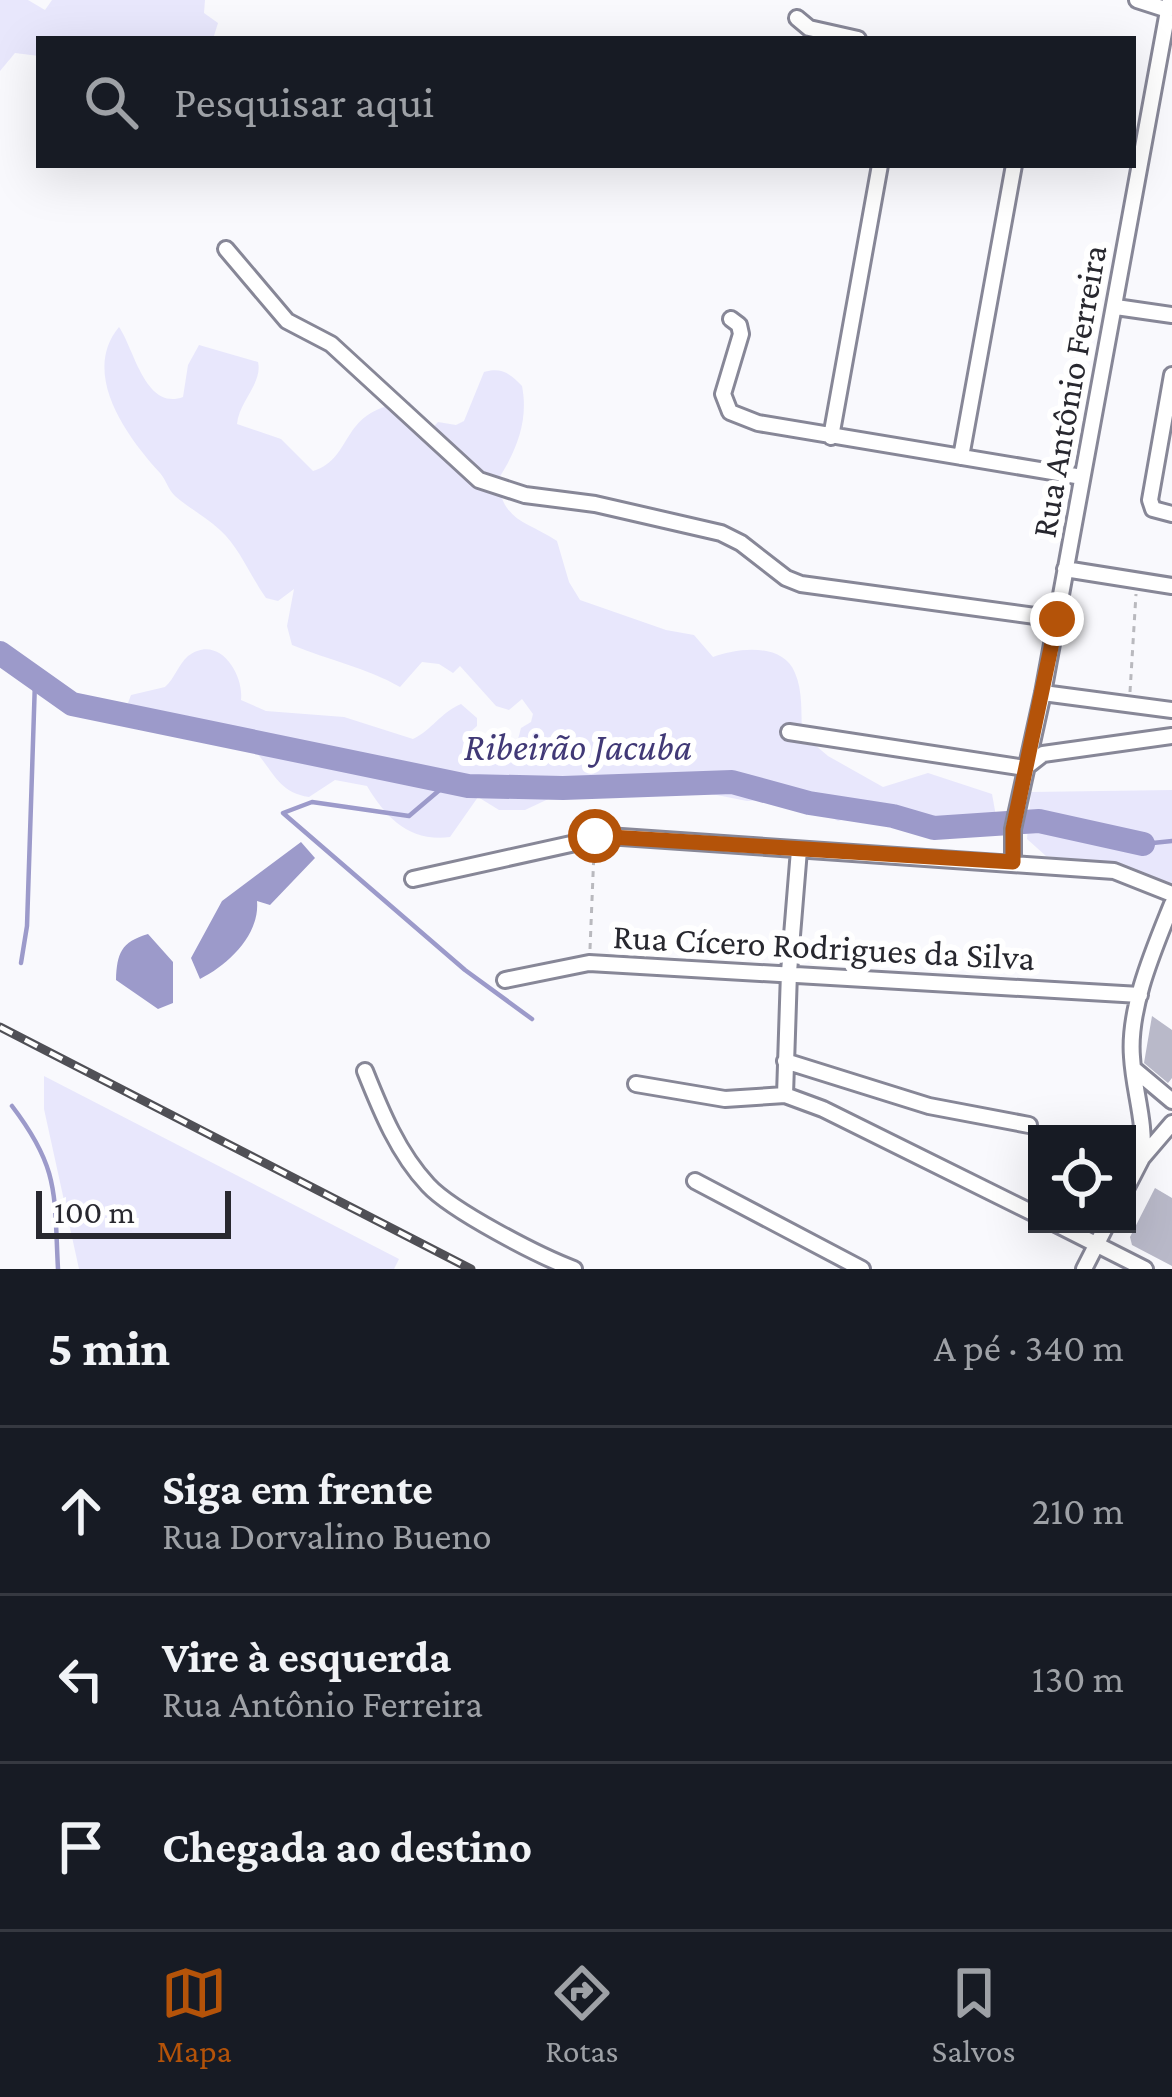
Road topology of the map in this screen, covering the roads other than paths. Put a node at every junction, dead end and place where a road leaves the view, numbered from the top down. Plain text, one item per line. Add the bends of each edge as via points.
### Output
1 (1137, 0) edge
2 (1169, 5) edge
3 (797, 18) dead end
4 (1168, 33) edge
5 (845, 36) edge
6 (1138, 135) edge
7 (879, 168) edge
8 (1013, 168) edge
9 (1134, 168) edge
10 (226, 249) dead end
11 (1116, 307) junction
12 (1172, 315) edge
13 (731, 319) dead end
14 (1171, 383) edge
15 (831, 436) junction
16 (1166, 445) edge
17 (961, 457) junction
18 (1082, 477) junction
19 (1172, 514) edge
20 (1065, 569) junction
21 (1172, 586) edge
22 (1057, 619) junction
23 (1043, 693) junction
24 (1172, 710) edge
25 (789, 732) dead end
26 (1172, 736) edge
27 (1025, 768) junction
28 (799, 850) junction
29 (1013, 862) junction
30 (413, 879) dead end
31 (1172, 894) edge
32 (1172, 904) edge
33 (1169, 962) dead end
34 (1152, 965) junction
35 (789, 972) junction
36 (505, 980) dead end
37 (1140, 995) junction
38 (785, 1061) junction
39 (1134, 1069) junction
40 (365, 1071) dead end
41 (635, 1084) dead end
42 (785, 1095) junction
43 (1172, 1101) edge
44 (1172, 1124) edge
45 (1029, 1125) dead end
46 (1142, 1158) junction
47 (1136, 1169) edge
48 (695, 1181) dead end
49 (1028, 1211) edge
50 (1074, 1233) edge
51 (1102, 1233) edge
52 (1096, 1244) junction
53 (574, 1269) edge
54 (862, 1269) edge
55 (1084, 1269) edge
56 (1145, 1269) edge

1 - 2 street
2 - 4 street, Rua Antônio Ferreira
3 - 5 street
4 - 6 street, Rua Antônio Ferreira
7 - 15 street
8 - 17 street
9 - 11 street, Rua Antônio Ferreira
10 - 22 street via 286,321 331,344 479,480 721,533 801,584
11 - 12 street
11 - 18 street, Rua Antônio Ferreira
13 - 15 street via 741,334 723,385 736,417
14 - 16 street
15 - 17 street
16 - 19 street via 1150,500
17 - 18 street
18 - 20 street, Rua Antônio Ferreira
20 - 21 street
20 - 22 street, Rua Antônio Ferreira
22 - 23 street, Rua Antônio Ferreira
23 - 24 street
23 - 27 street, Rua Antônio Ferreira
25 - 27 street
26 - 27 street via 1060,750
27 - 29 street, Rua Antônio Ferreira
28 - 29 street
28 - 30 street via 595,836
28 - 35 street
29 - 31 street via 1114,872
32 - 34 street
33 - 34 street
34 - 37 street
35 - 36 street, Rua Cícero Rodrigues da Silva via 589,963
35 - 37 street, Rua Cícero Rodrigues da Silva
35 - 38 street
37 - 39 street
38 - 42 street
38 - 45 street via 928,1106
39 - 43 street
39 - 46 street
40 - 53 street via 405,1155 431,1189
41 - 42 street via 724,1099
42 - 49 street
44 - 46 street
46 - 47 street
48 - 54 street
50 - 52 street
51 - 52 street
52 - 55 street
52 - 56 street

